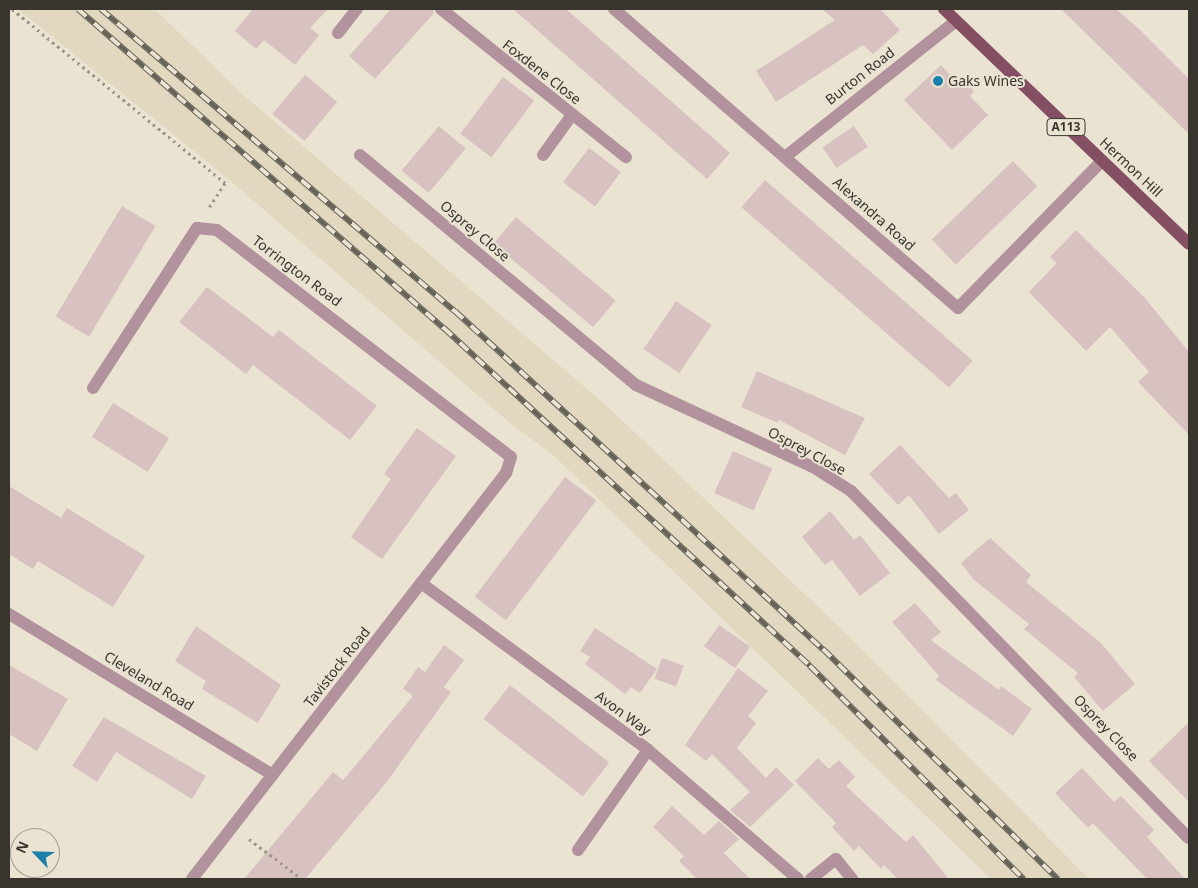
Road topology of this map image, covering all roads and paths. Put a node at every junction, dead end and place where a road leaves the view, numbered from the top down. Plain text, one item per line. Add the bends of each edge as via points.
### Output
1 (12, 9) edge
2 (357, 9) edge
3 (441, 9) edge
4 (614, 9) edge
5 (944, 9) edge
6 (956, 21) junction
7 (338, 33) dead end
8 (572, 115) junction
9 (360, 154) dead end
10 (543, 155) dead end
11 (626, 156) dead end
12 (785, 157) junction
13 (1102, 161) junction
14 (197, 228) junction
15 (1189, 244) edge
16 (93, 388) dead end
17 (506, 473) joint
18 (421, 583) junction
19 (9, 614) edge
20 (648, 750) junction
21 (273, 775) junction
22 (233, 827) junction
23 (1189, 838) edge
24 (578, 850) dead end
25 (192, 879) edge
26 (302, 879) edge
27 (798, 879) edge
28 (811, 879) edge
29 (852, 879) edge

1 - 14 path via 225,183
2 - 7 street
3 - 8 street, Foxdene Close
4 - 12 street, Alexandra Road
5 - 6 main road, Hermon Hill / A113
6 - 12 street, Burton Road
6 - 13 main road, Hermon Hill / A113
8 - 10 street
8 - 11 street, Foxdene Close
9 - 23 street, Osprey Close via 636,385 813,467 850,491
12 - 13 street, Alexandra Road via 958,308
13 - 15 main road, Hermon Hill / A113
14 - 16 street
14 - 17 street, Torrington Road via 217,230 282,276 511,457
17 - 18 street, Tavistock Road
18 - 20 street, Avon Way
18 - 21 street, Tavistock Road
19 - 21 street, Cleveland Road
20 - 24 street
20 - 27 street, Avon Way
21 - 22 street, Tavistock Road
22 - 25 street, Tavistock Road
22 - 26 path
28 - 29 street via 836,859

